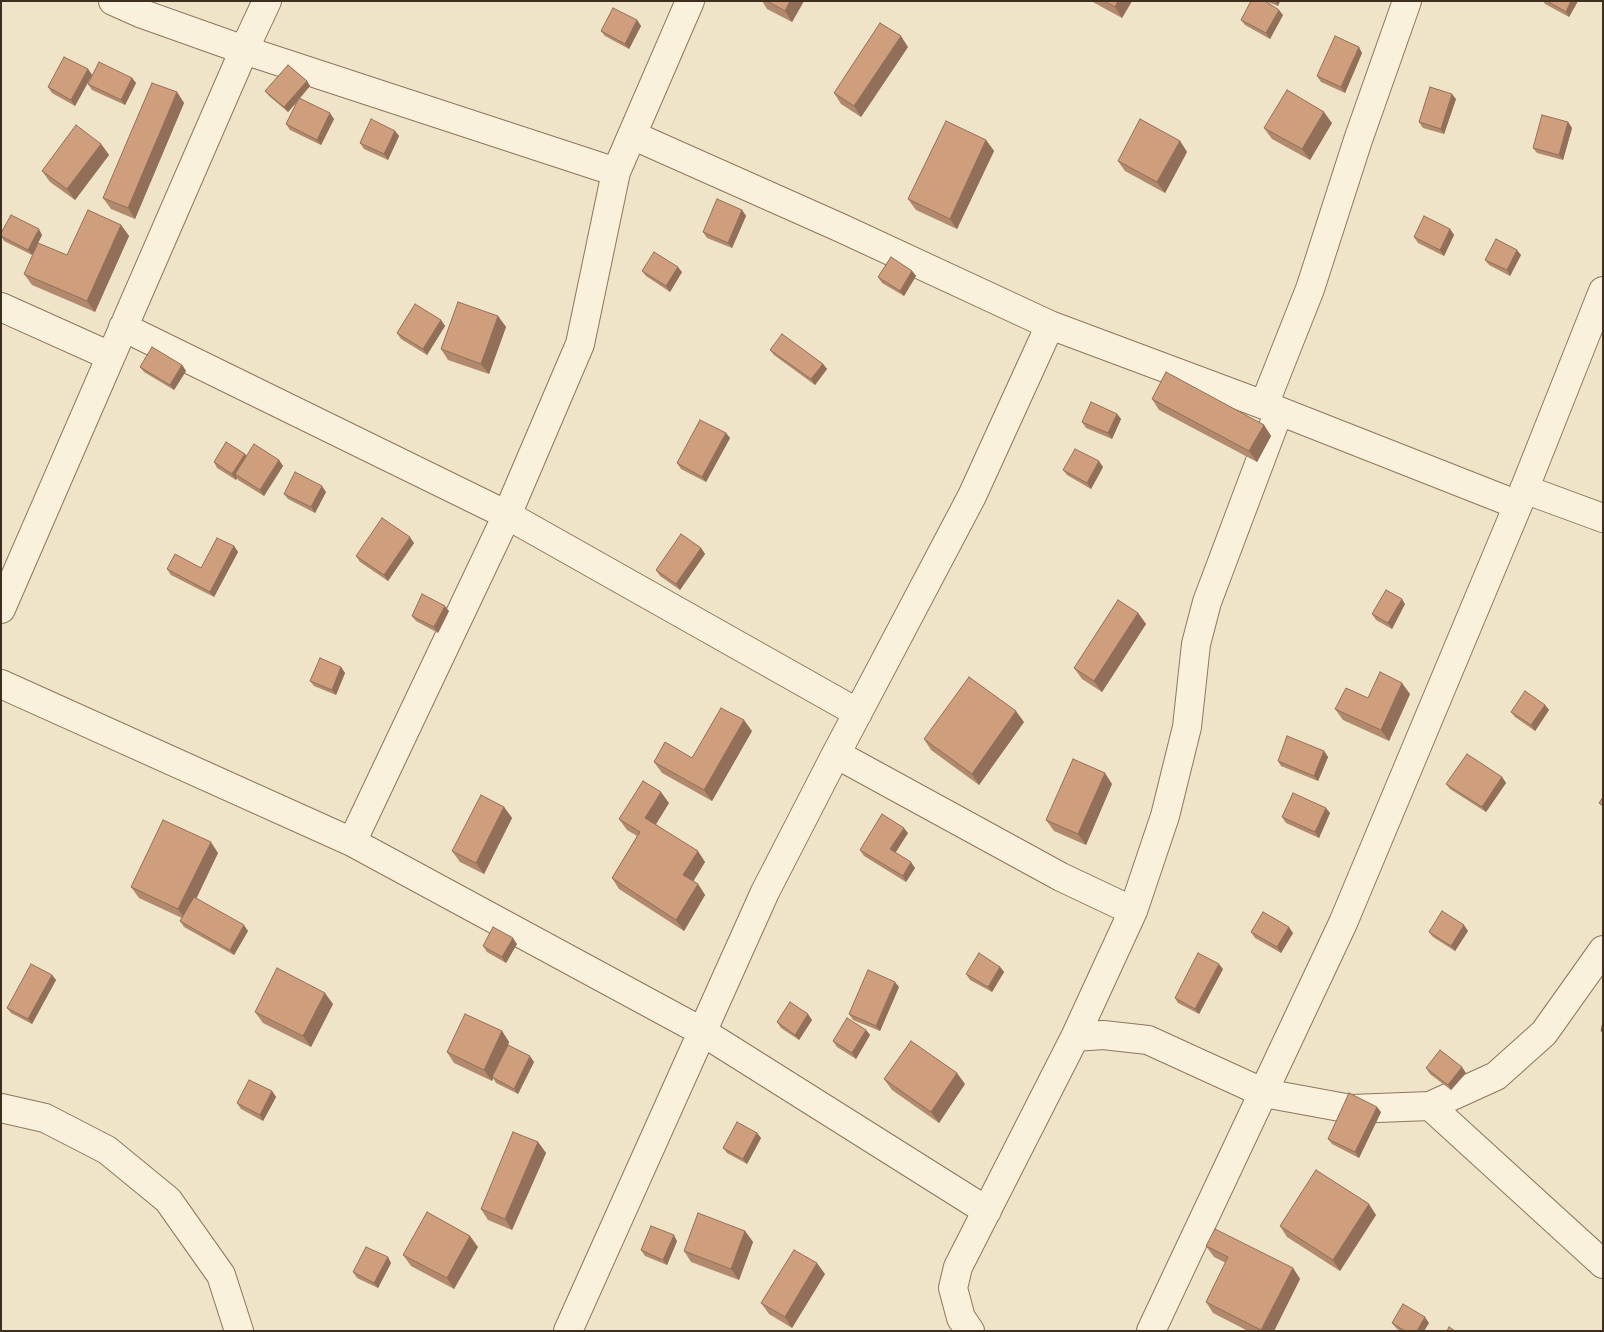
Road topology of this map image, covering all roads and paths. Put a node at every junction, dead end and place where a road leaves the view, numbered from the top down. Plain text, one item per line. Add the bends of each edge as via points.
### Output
1 (113, 1) edge
2 (267, 1) edge
3 (690, 1) edge
4 (1407, 1) edge
5 (244, 50) junction
6 (632, 135) junction
7 (616, 172) junction
8 (1603, 291) edge
9 (1, 307) edge
10 (1050, 325) junction
11 (123, 327) junction
12 (110, 356) junction
13 (1272, 408) junction
14 (1521, 497) junction
15 (507, 515) junction
16 (1603, 518) edge
17 (1, 609) edge
18 (1, 684) edge
19 (858, 712) junction
20 (836, 754) junction
21 (352, 842) junction
22 (1133, 911) junction
23 (1603, 950) edge
24 (701, 1031) junction
25 (1075, 1037) junction
26 (1264, 1093) junction
27 (1430, 1106) junction
28 (1, 1108) edge
29 (987, 1211) junction
30 (1603, 1264) edge
31 (239, 1331) edge
32 (568, 1331) edge
33 (970, 1331) edge
34 (1151, 1331) edge

1 - 5 street
2 - 5 street
3 - 6 street
4 - 13 street via 1358,140
5 - 7 street
5 - 11 street
6 - 7 street
6 - 10 street
7 - 15 street via 580,344
8 - 14 street
9 - 12 street
10 - 13 street
10 - 19 street via 972,496
11 - 12 street
11 - 15 street
12 - 17 street
13 - 14 street
13 - 22 street via 1207,602 1196,644 1186,727 1165,816
14 - 16 street
14 - 26 street via 1342,923
15 - 19 street
15 - 21 street
18 - 21 street
19 - 20 street
20 - 22 street via 1062,878
20 - 24 street via 764,892
21 - 24 street
22 - 25 street
23 - 27 street via 1544,1033 1496,1076
24 - 29 street
24 - 32 street
25 - 26 street via 1103,1035 1148,1040
25 - 29 street
26 - 27 street via 1352,1109
26 - 34 street
27 - 30 street
28 - 31 street via 45,1118 107,1150 168,1200 221,1275
29 - 33 street via 958,1266 953,1288 961,1318

